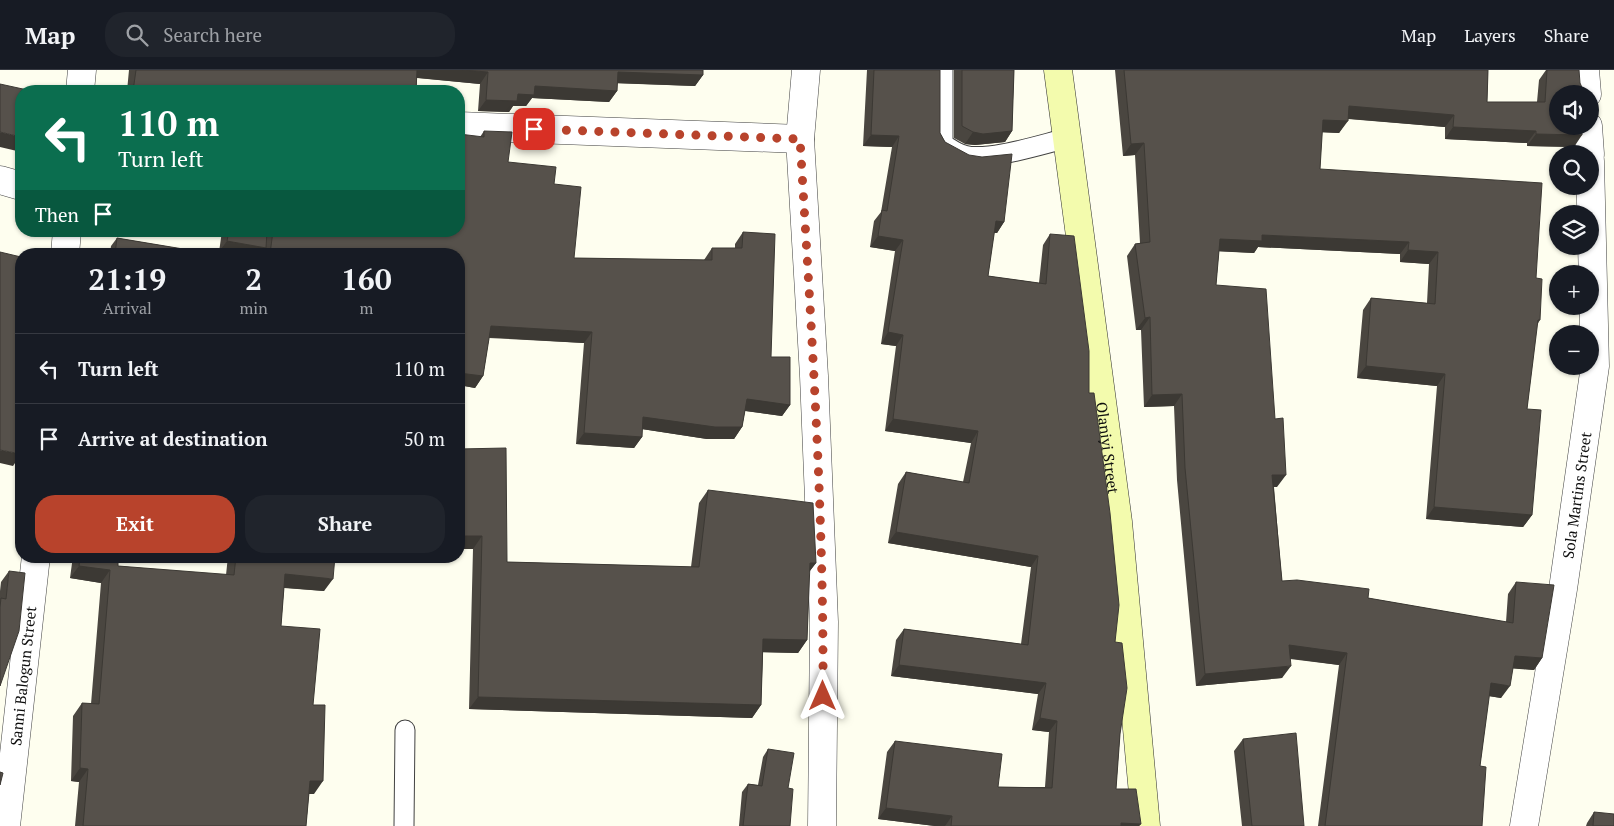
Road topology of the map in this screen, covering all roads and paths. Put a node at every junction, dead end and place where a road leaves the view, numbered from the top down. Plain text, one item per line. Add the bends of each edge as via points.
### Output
1 (82, 70) edge
2 (806, 70) edge
3 (943, 70) edge
4 (1058, 70) edge
5 (81, 85) edge
6 (465, 126) edge
7 (1068, 138) junction
8 (800, 139) junction
9 (0, 180) edge
10 (15, 184) edge
11 (1591, 195) edge
12 (35, 563) edge
13 (406, 730) dead end
14 (6, 826) edge
15 (404, 826) edge
16 (822, 826) edge
17 (1146, 826) edge
18 (1524, 826) edge

1 - 5 street
2 - 8 street
3 - 7 lane via 943,144 955,151 965,156 980,156
4 - 7 street, Olaniyi Street
6 - 8 street
7 - 17 street, Olaniyi Street via 1118,522
8 - 16 street via 824,622
9 - 10 street
11 - 18 street, Sola Martins Street via 1595,366
12 - 14 street, Sanni Balogun Street
13 - 15 lane

